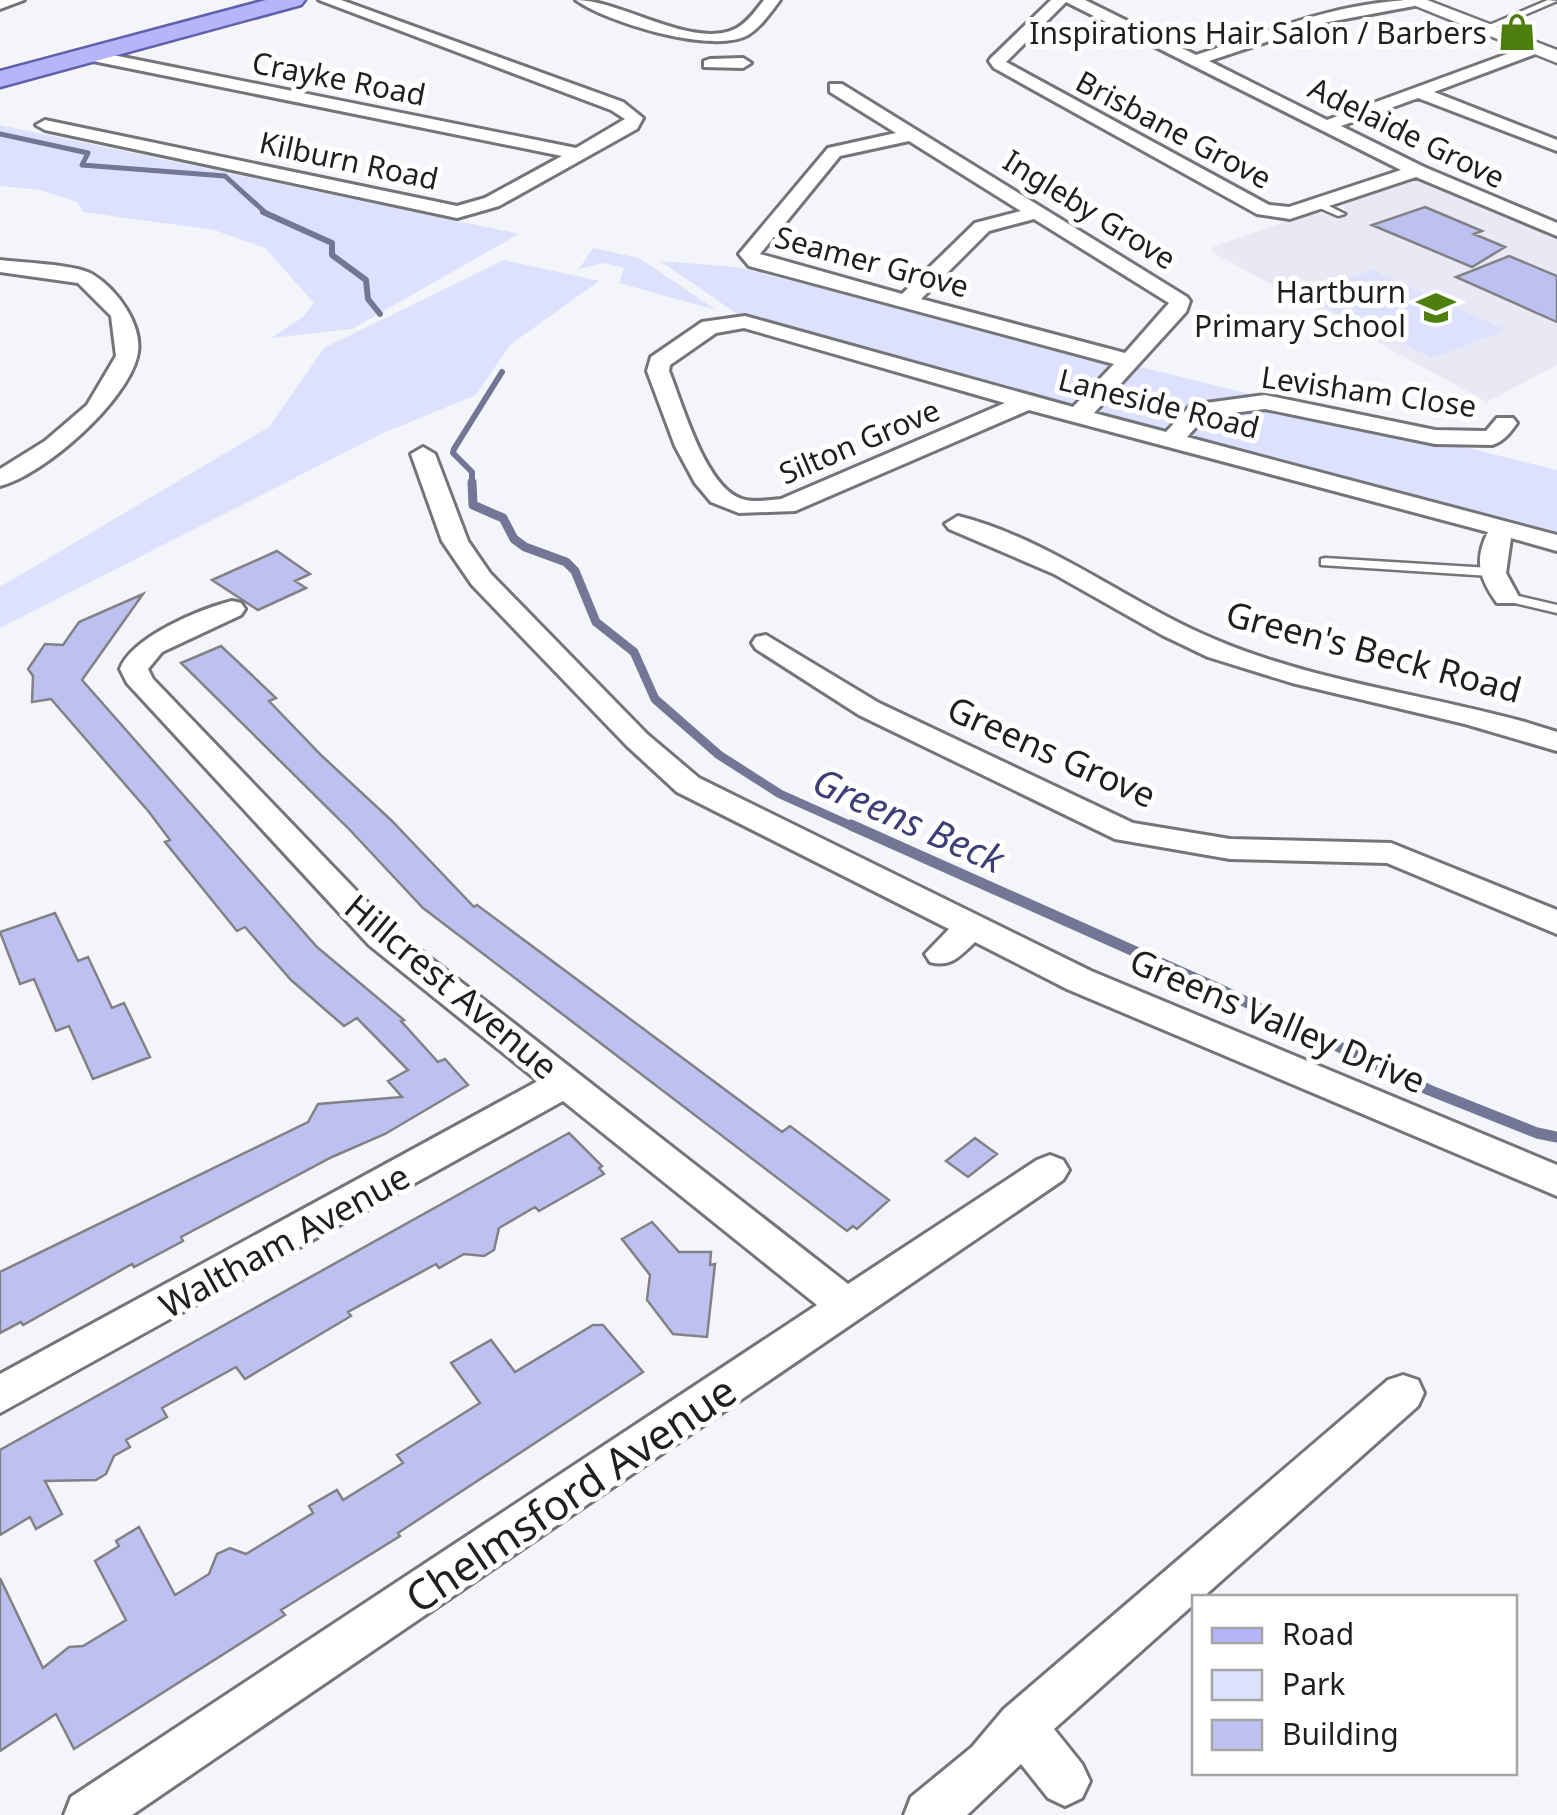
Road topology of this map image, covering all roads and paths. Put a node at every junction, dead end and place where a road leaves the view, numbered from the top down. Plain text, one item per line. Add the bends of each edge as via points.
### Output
1 (16, 0) edge
2 (294, 0) edge
3 (328, 0) edge
4 (584, 0) edge
5 (772, 0) edge
6 (1060, 0) edge
7 (1072, 0) edge
8 (1554, 0) edge
9 (1412, 1) edge
10 (0, 4) edge
11 (1484, 30) junction
12 (716, 38) junction
13 (1549, 50) edge
14 (88, 55) junction
15 (1196, 60) junction
16 (726, 63) dead end
17 (0, 79) edge
18 (836, 88) dead end
19 (1416, 91) junction
20 (1329, 125) junction
21 (51, 129) dead end
22 (912, 135) junction
23 (1557, 146) edge
24 (580, 154) junction
25 (1417, 171) junction
26 (1318, 204) junction
27 (1038, 212) junction
28 (1341, 214) dead end
29 (1556, 228) edge
30 (0, 266) edge
31 (906, 302) junction
32 (745, 322) joint
33 (1129, 361) junction
34 (1027, 402) junction
35 (1078, 416) junction
36 (1502, 438) dead end
37 (1172, 439) junction
38 (423, 454) dead end
39 (0, 480) edge
40 (958, 524) dead end
41 (1502, 530) junction
42 (1557, 543) edge
43 (1325, 562) dead end
44 (1490, 572) junction
45 (1506, 597) joint
46 (232, 608) dead end
47 (1557, 610) edge
48 (792, 648) dead end
49 (1557, 742) edge
50 (1557, 923) edge
51 (972, 926) junction
52 (942, 954) dead end
53 (566, 1082) junction
54 (1050, 1170) dead end
55 (1557, 1180) edge
56 (848, 1307) junction
57 (1404, 1393) dead end
58 (0, 1395) edge
59 (1020, 1726) junction
60 (1065, 1781) dead end
61 (89, 1815) edge
62 (930, 1815) edge

1 - 10 street
2 - 14 main road
3 - 24 street, Kilburn Road via 617,106 634,118
4 - 12 street
5 - 12 street via 741,33
6 - 26 street, Brisbane Grove via 996,61 1000,65 1264,210 1290,214
7 - 15 street, Adelaide Grove
8 - 11 lane
9 - 11 street
9 - 15 street via 1320,19
11 - 13 street
12 - 16 street
13 - 19 street
14 - 17 main road
14 - 24 street, Crayke Road
15 - 20 street, Adelaide Grove
18 - 22 street, Ingleby Grove
19 - 20 street
19 - 23 street
20 - 25 street, Adelaide Grove
21 - 24 street, Kilburn Road via 443,212 480,208
22 - 27 street, Ingleby Grove
22 - 31 street, Seamer Grove via 834,152 749,254 756,262 831,275
25 - 26 street, Brisbane Grove
25 - 29 street, Adelaide Grove
26 - 28 lane
27 - 31 street via 982,226
27 - 33 street, Ingleby Grove via 1180,301
30 - 39 street via 84,278 121,314 127,356 96,409
31 - 33 street, Seamer Grove
32 - 34 street, Laneside Road
32 - 34 street, Silton Grove via 710,327 659,362 658,371 708,488 729,504 786,506
33 - 35 street, Ingleby Grove
34 - 35 street, Laneside Road
35 - 37 street, Laneside Road
36 - 37 street, Levisham Close via 1435,437 1265,402 1199,410
37 - 41 street, Laneside Road
38 - 51 street, Greens Valley Drive via 455,540 481,579 688,785
40 - 49 street, Green's Beck Road via 1050,560 1212,650
41 - 42 street, Laneside Road
41 - 44 street
43 - 44 lane
44 - 45 street
45 - 47 lane
46 - 53 street, Hillcrest Avenue via 144,652 134,669 141,683 381,937
48 - 50 street, Greens Grove via 869,708 1126,832 1230,849 1391,853 1424,878
51 - 52 street
51 - 55 street, Greens Valley Drive via 1079,980
53 - 56 street, Hillcrest Avenue
53 - 58 street, Waltham Avenue
54 - 56 street, Chelmsford Avenue
56 - 61 street, Chelmsford Avenue
57 - 59 street
59 - 60 street
59 - 62 street

